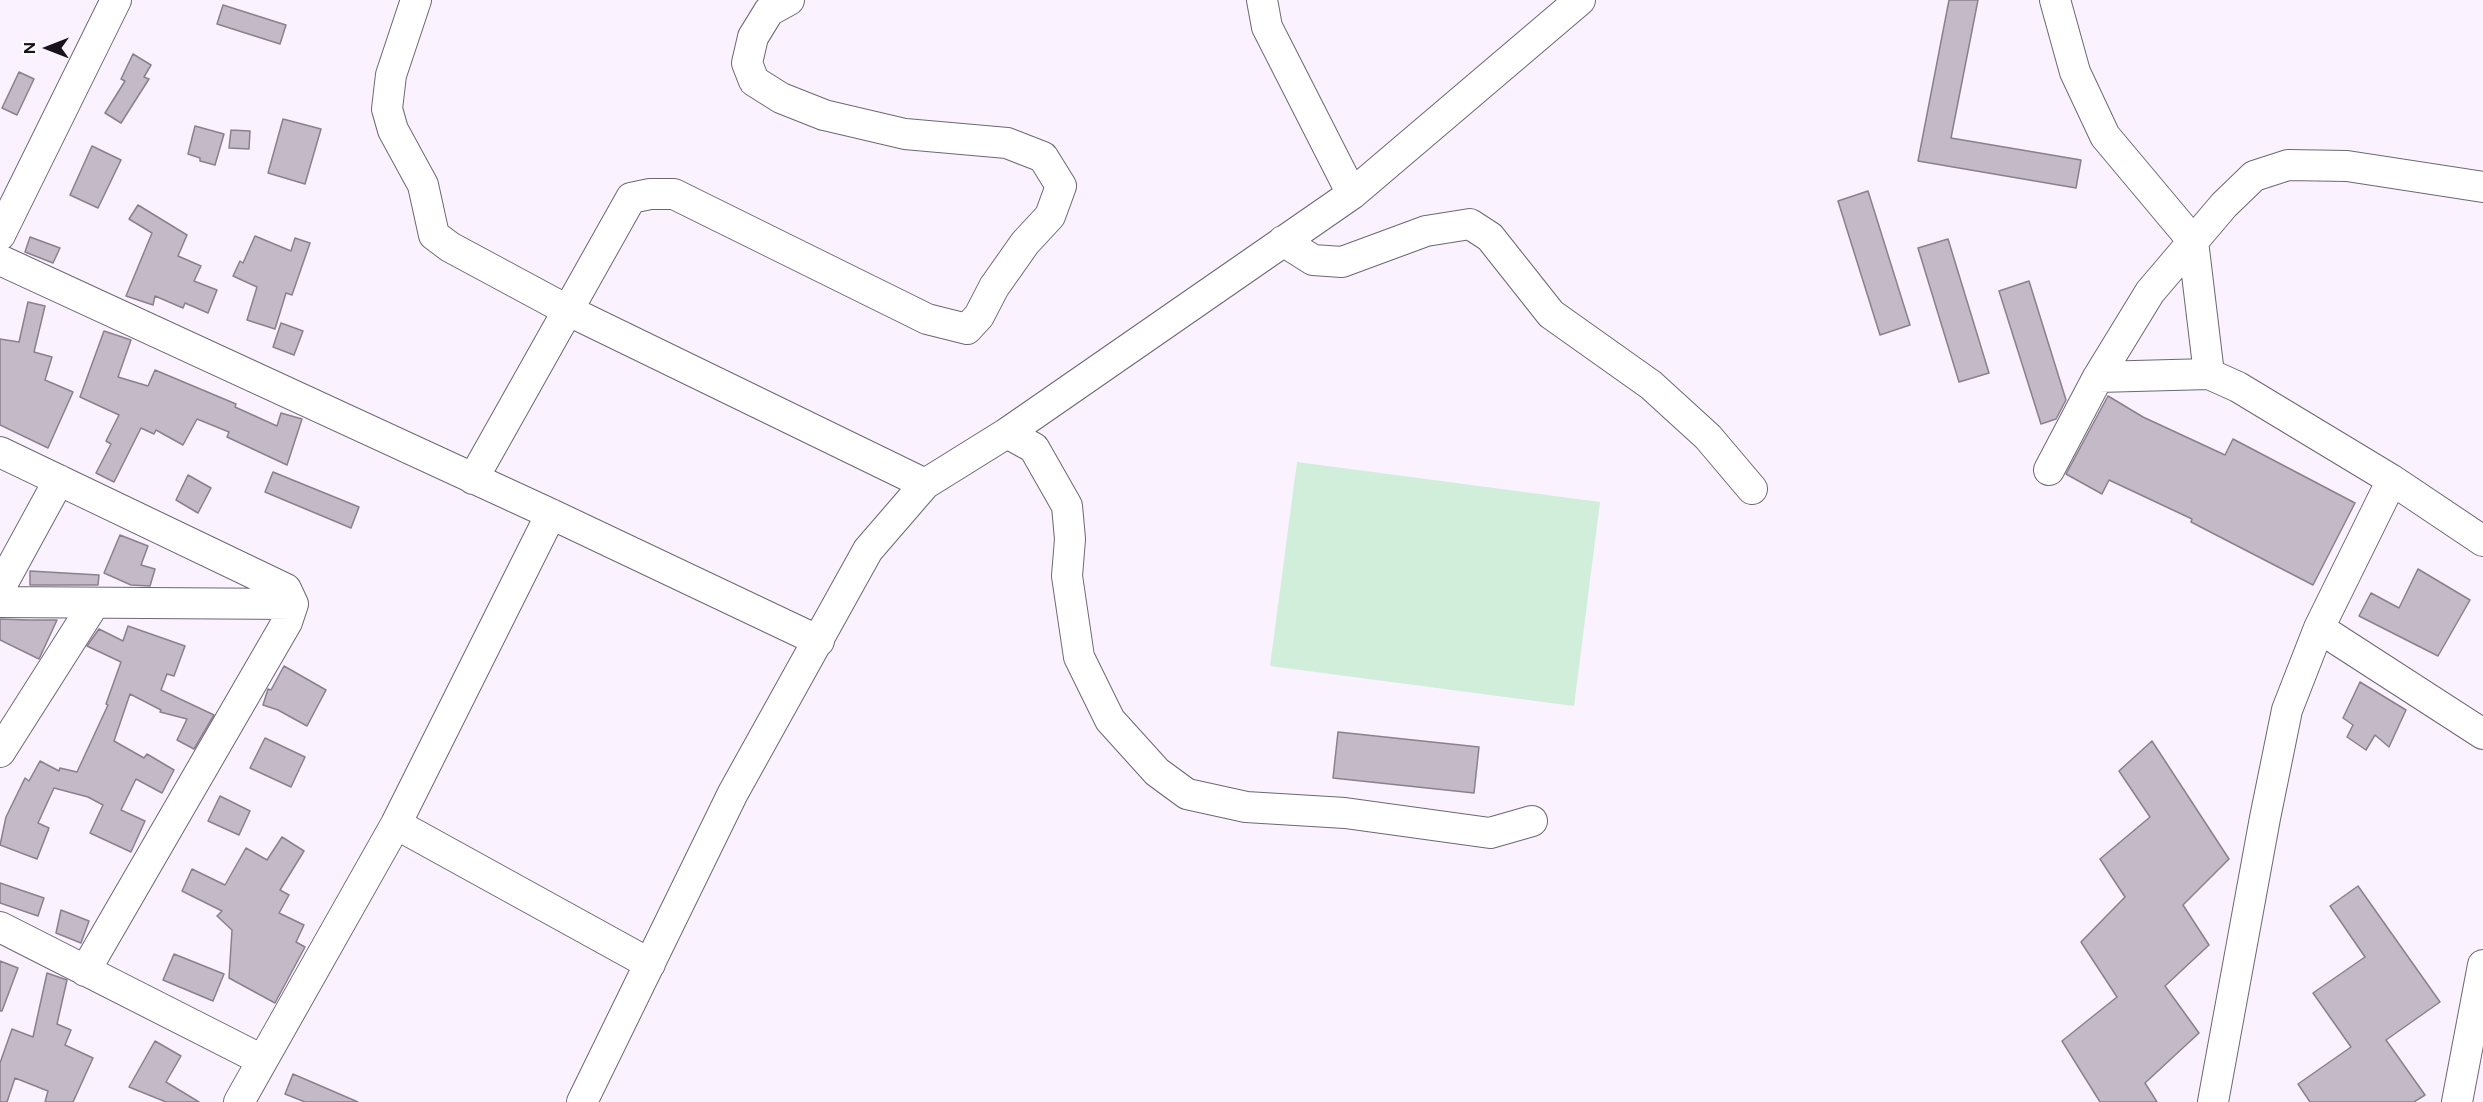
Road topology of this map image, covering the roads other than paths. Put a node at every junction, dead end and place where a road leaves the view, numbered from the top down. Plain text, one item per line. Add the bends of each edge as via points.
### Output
1 (116, 0) edge
2 (416, 0) edge
3 (789, 0) edge
4 (1262, 0) edge
5 (1580, 0) edge
6 (2055, 0) edge
7 (2483, 187) edge
8 (1352, 194) junction
9 (0, 235) edge
10 (1283, 241) junction
11 (2193, 241) junction
12 (0, 261) edge
13 (567, 310) junction
14 (2209, 374) junction
15 (2098, 377) junction
16 (1007, 433) junction
17 (0, 452) edge
18 (2049, 470) dead end
19 (473, 479) junction
20 (58, 480) junction
21 (2392, 480) junction
22 (925, 484) junction
23 (1752, 489) dead end
24 (551, 514) junction
25 (2483, 541) edge
26 (0, 588) edge
27 (0, 602) edge
28 (94, 604) junction
29 (293, 604) junction
30 (2319, 628) junction
31 (819, 641) junction
32 (2483, 735) edge
33 (0, 752) edge
34 (1532, 821) dead end
35 (396, 824) junction
36 (0, 927) edge
37 (650, 964) junction
38 (2483, 965) edge
39 (85, 971) junction
40 (262, 1060) junction
41 (239, 1102) edge
42 (582, 1102) edge
43 (2213, 1102) edge
44 (2457, 1102) edge

1 - 9 street
2 - 13 street via 391,75 387,109 393,130 423,185 434,235 450,248
3 - 13 street via 769,11 753,37 747,63 754,81 781,98 824,116 905,134 1007,143 1043,157 1061,186 1050,216 1025,243 979,316 967,329 927,319 674,194 631,198
4 - 8 street via 1267,27
5 - 8 street
6 - 11 street via 2075,72 2105,136
7 - 11 street via 2347,166 2288,165 2254,176
8 - 10 street
10 - 16 street
10 - 23 street via 1313,260 1342,262 1426,231 1470,224 1490,237 1551,314 1651,385 1708,437
11 - 14 street
11 - 15 street via 2150,292
12 - 19 street
13 - 19 street
13 - 22 street
14 - 15 street
14 - 21 street via 2238,387
15 - 18 street
16 - 22 street
16 - 34 street via 1034,448 1067,506 1067,576 1079,657 1110,720 1156,772 1187,794 1246,807 1345,813 1490,833
17 - 20 street
19 - 24 street
20 - 26 street
20 - 29 street via 286,589
21 - 25 street
21 - 30 street
22 - 31 street via 868,550
24 - 31 street
24 - 35 street
27 - 28 street
28 - 29 street
28 - 33 street
29 - 39 street via 287,622
30 - 32 street
30 - 43 street via 2287,710
31 - 37 street via 733,793
35 - 37 street
35 - 40 street
36 - 39 street
37 - 42 street
38 - 44 street
39 - 40 street
40 - 41 street

